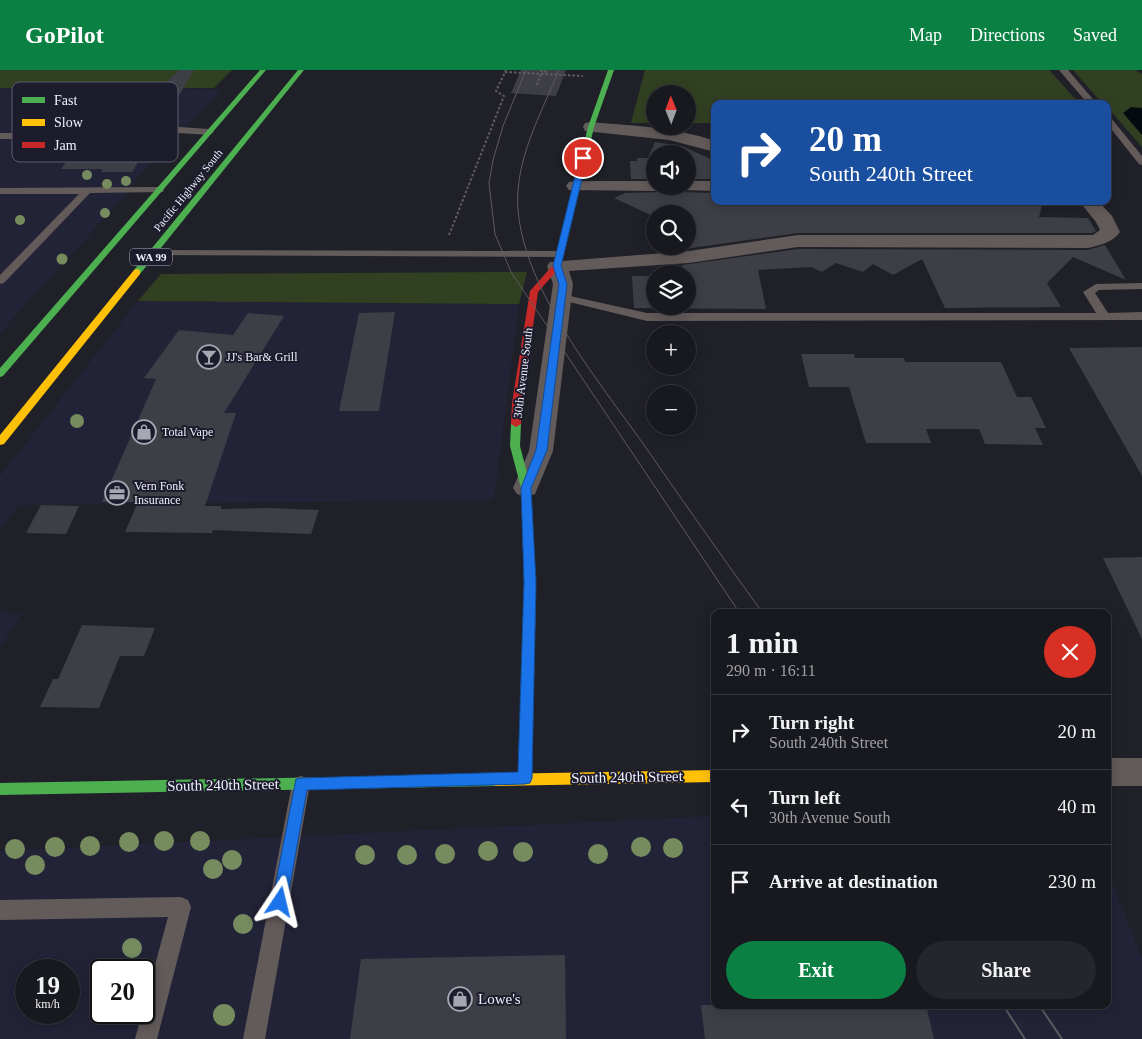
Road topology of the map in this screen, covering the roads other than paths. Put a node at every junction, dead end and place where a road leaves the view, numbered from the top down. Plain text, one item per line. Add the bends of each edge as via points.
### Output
1 (263, 70) edge
2 (301, 70) edge
3 (611, 70) edge
4 (1063, 70) edge
5 (1089, 100) edge
6 (1111, 124) edge
7 (591, 127) junction
8 (178, 130) edge
9 (209, 132) junction
10 (711, 145) edge
11 (1142, 162) edge
12 (575, 186) junction
13 (646, 186) edge
14 (696, 186) edge
15 (711, 186) edge
16 (88, 190) junction
17 (159, 190) junction
18 (0, 191) edge
19 (1092, 205) edge
20 (154, 254) junction
21 (558, 260) junction
22 (0, 281) edge
23 (1142, 286) edge
24 (561, 297) junction
25 (1104, 316) junction
26 (1142, 316) edge
27 (0, 374) edge
28 (0, 442) edge
29 (526, 488) junction
30 (1111, 772) edge
31 (1142, 772) edge
32 (711, 776) edge
33 (525, 778) junction
34 (301, 784) junction
35 (0, 789) edge
36 (0, 910) edge
37 (146, 1039) edge
38 (254, 1039) edge

1 - 9 street, Pacific Highway South / WA 99
2 - 20 street, Pacific Highway South / WA 99
3 - 7 street, 30th Avenue South
4 - 5 lane
6 - 11 lane
7 - 10 street via 670,135
7 - 12 street, 30th Avenue South
8 - 9 lane
9 - 17 street, Pacific Highway South / WA 99
12 - 13 street
12 - 21 street, 30th Avenue South
14 - 15 street
16 - 17 lane
16 - 18 lane
16 - 22 lane
17 - 27 street, Pacific Highway South / WA 99
19 - 21 street via 1105,220 1110,232 1088,242 798,241 689,257
20 - 21 lane
20 - 28 street, Pacific Highway South / WA 99
21 - 24 street, 30th Avenue South via 563,284
21 - 29 street, 30th Avenue South via 534,290 517,403 515,446
23 - 25 lane via 1096,287 1090,292
24 - 25 lane via 647,317
24 - 29 street, 30th Avenue South via 541,450
25 - 26 lane
29 - 33 street, 30th Avenue South via 530,582
30 - 31 street
32 - 33 street, South 240th Street
33 - 34 street, South 240th Street
34 - 35 street, South 240th Street
34 - 38 lane
36 - 37 lane via 181,907

